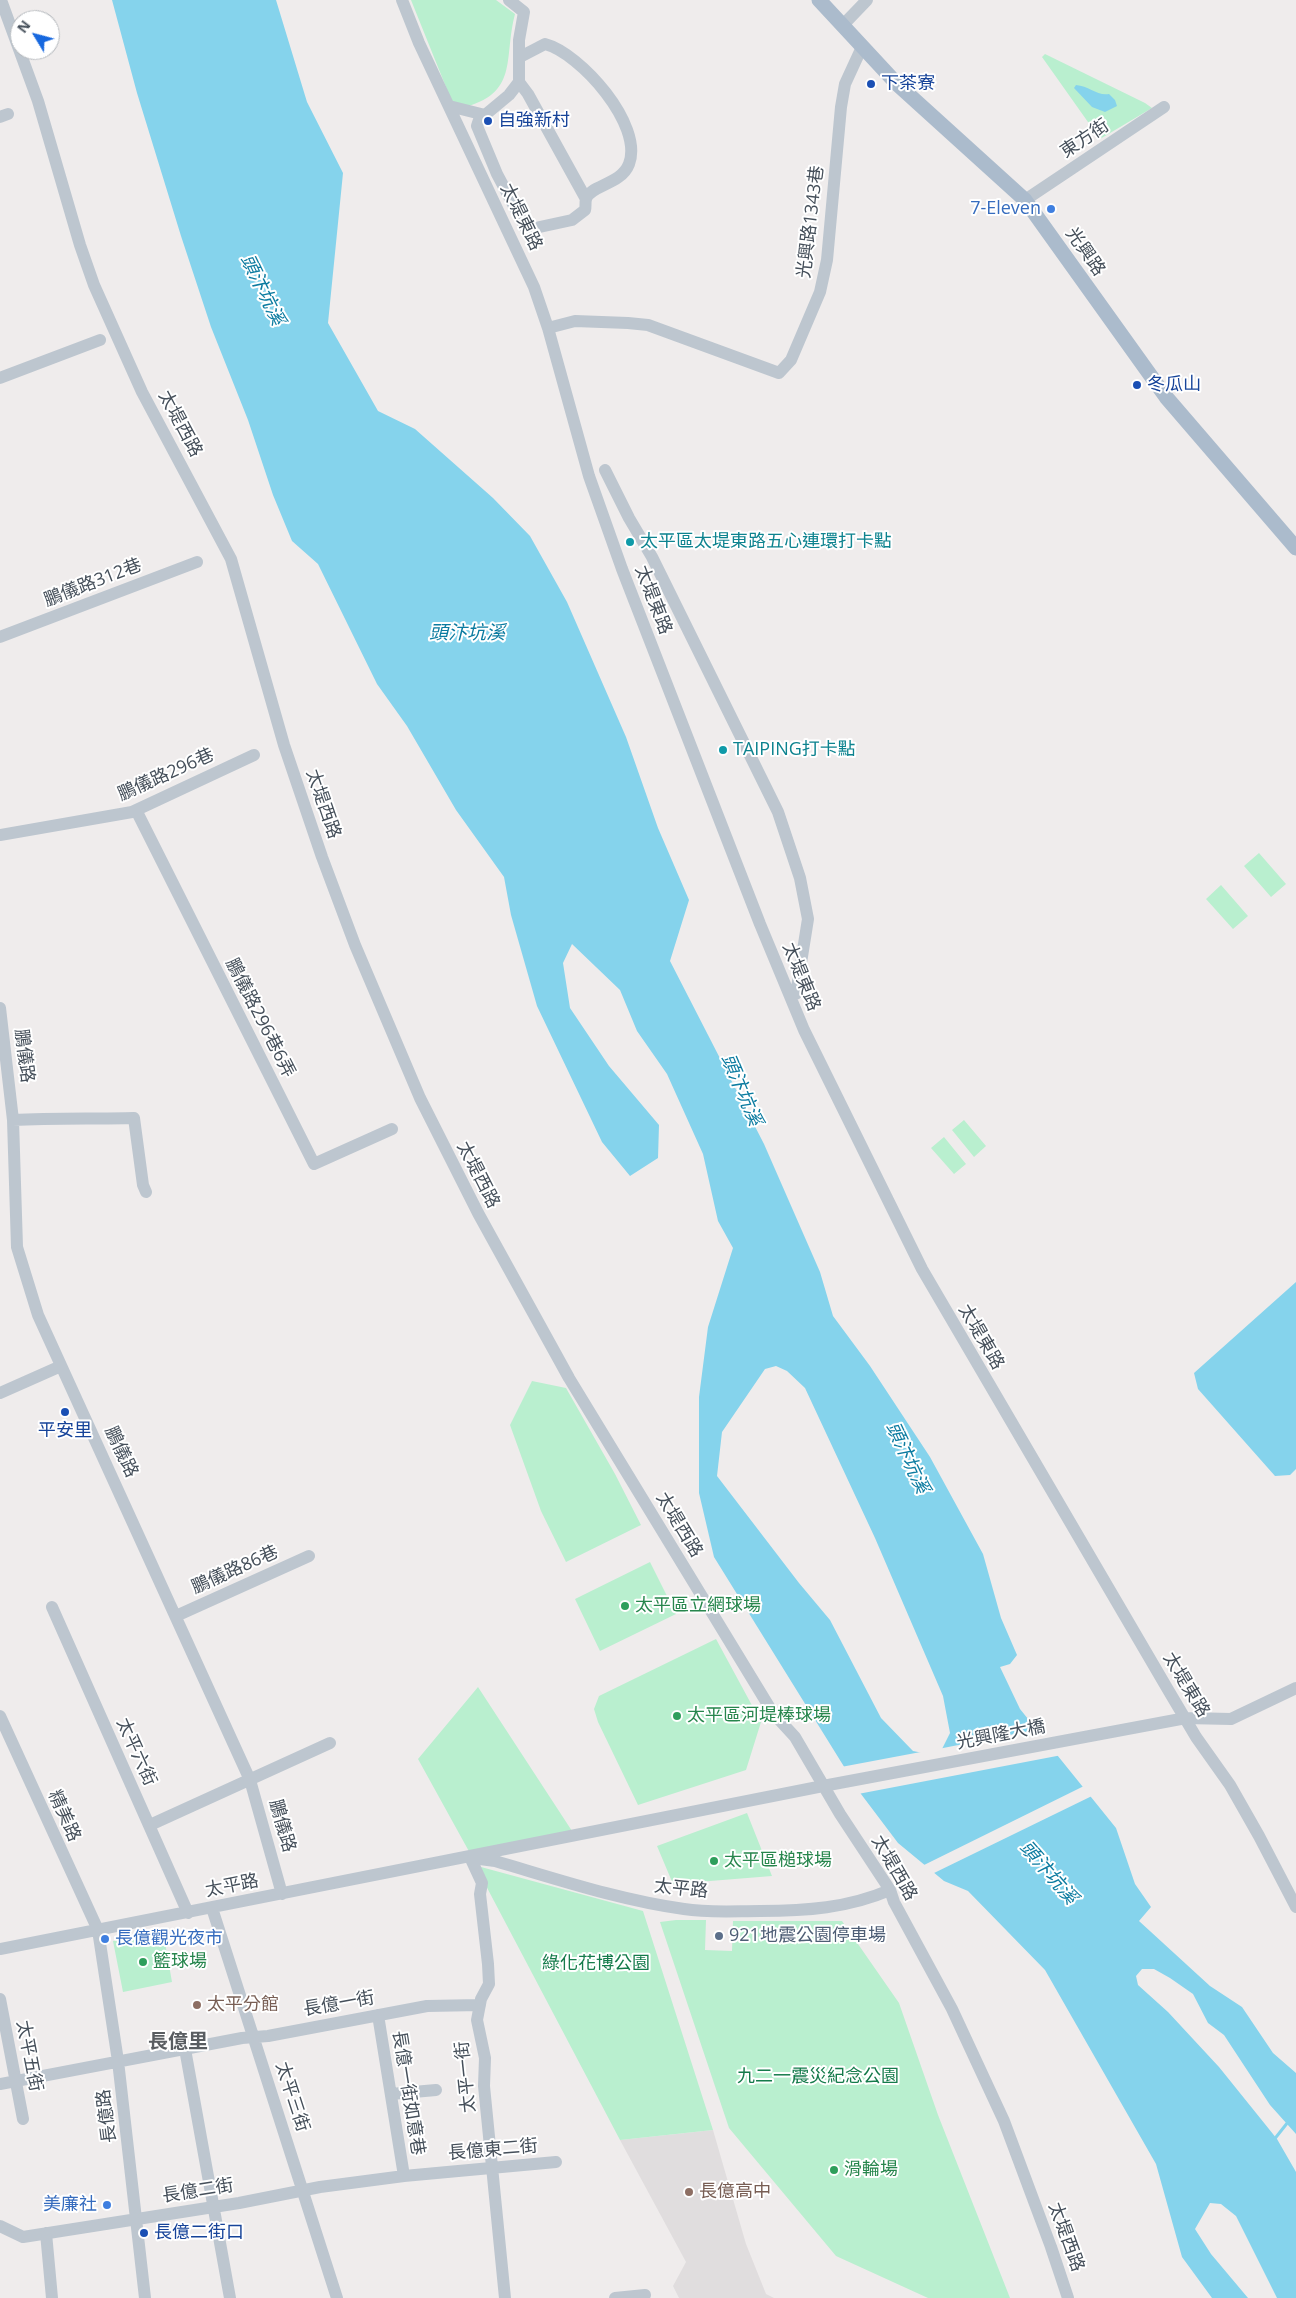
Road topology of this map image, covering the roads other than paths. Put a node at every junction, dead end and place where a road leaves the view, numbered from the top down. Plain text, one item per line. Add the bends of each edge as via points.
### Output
1 (1, 0) edge
2 (402, 0) edge
3 (509, 0) edge
4 (819, 0) edge
5 (867, 0) edge
6 (843, 25) junction
7 (862, 47) junction
8 (520, 57) junction
9 (519, 82) junction
10 (453, 107) junction
11 (1164, 107) dead end
12 (485, 115) junction
13 (586, 199) junction
14 (1025, 200) junction
15 (548, 328) junction
16 (100, 340) dead end
17 (0, 378) edge
18 (605, 470) dead end
19 (1296, 548) edge
20 (197, 562) dead end
21 (0, 636) edge
22 (254, 755) dead end
23 (136, 810) junction
24 (0, 835) edge
25 (796, 994) dead end
26 (0, 1008) edge
27 (14, 1120) junction
28 (392, 1129) dead end
29 (146, 1192) dead end
30 (61, 1366) junction
31 (0, 1393) edge
32 (309, 1556) dead end
33 (52, 1607) dead end
34 (176, 1616) junction
35 (1296, 1688) edge
36 (0, 1716) edge
37 (1186, 1718) junction
38 (330, 1744) dead end
39 (250, 1780) junction
40 (823, 1786) junction
41 (150, 1825) junction
42 (470, 1857) junction
43 (890, 1890) junction
44 (282, 1894) junction
45 (1296, 1907) edge
46 (212, 1908) junction
47 (188, 1912) junction
48 (98, 1930) junction
49 (0, 1949) edge
50 (0, 1999) edge
51 (480, 2005) junction
52 (378, 2015) junction
53 (254, 2036) junction
54 (185, 2049) junction
55 (118, 2062) junction
56 (17, 2081) junction
57 (0, 2084) edge
58 (436, 2090) dead end
59 (390, 2094) junction
60 (23, 2119) dead end
61 (556, 2162) dead end
62 (492, 2167) junction
63 (404, 2176) junction
64 (303, 2190) junction
65 (213, 2207) junction
66 (136, 2218) junction
67 (0, 2228) edge
68 (46, 2233) junction
69 (644, 2295) dead end
70 (52, 2298) edge
71 (144, 2298) edge
72 (230, 2298) edge
73 (337, 2298) edge
74 (505, 2298) edge
75 (615, 2298) edge
76 (1068, 2298) edge

1 - 40 street, 太堤西路 via 38,101 94,285 142,392 231,559 284,745 322,857 355,945 420,1098 478,1213 564,1370 773,1713 795,1737
2 - 10 street, 太堤東路 via 419,44
3 - 8 street via 524,12 519,40
4 - 6 main road, 光興路
5 - 6 street
6 - 7 main road, 光興路
7 - 14 main road, 光興路 via 897,84
7 - 15 street, 光興路1343巷 via 845,84 827,260 820,292 787,367 779,373 648,326 628,322 575,321
8 - 9 street
8 - 13 street via 545,44 556,47 578,65 622,114 630,134 629,165 618,179 600,187
9 - 12 street via 509,96
9 - 13 street
10 - 12 street
10 - 15 street, 太堤東路 via 534,286
11 - 14 street, 東方街
12 - 13 street via 477,126 497,174 525,227 572,220 585,210
14 - 19 main road, 光興路 via 1166,397
15 - 37 street, 太堤東路 via 589,476 622,569 804,1030 922,1269
16 - 17 street
18 - 25 street via 652,557 778,812 800,878 808,919
20 - 21 street, 鵬儀路312巷
22 - 23 street, 鵬儀路296巷
23 - 24 street, 鵬儀路296巷
23 - 28 street, 鵬儀路296巷6弄 via 314,1164
26 - 27 street, 鵬儀路
27 - 29 street via 134,1118
27 - 30 street, 鵬儀路 via 16,1247 44,1332
30 - 31 street
30 - 34 street, 鵬儀路
32 - 34 street, 鵬儀路86巷
33 - 41 street, 太平六街
34 - 39 street, 鵬儀路
35 - 37 street, 光興隆大橋 via 1231,1719
36 - 48 street, 精美路
37 - 40 street, 光興隆大橋
37 - 45 street, 太堤東路 via 1230,1785
38 - 39 street
39 - 41 street
39 - 44 street, 鵬儀路
40 - 42 street, 太平路
40 - 43 street, 太堤西路
41 - 47 street, 太平六街
42 - 43 street, 太平路 via 495,1860 635,1901 686,1910 817,1910 871,1898
42 - 44 street, 太平路
42 - 51 street, 太平一街 via 482,1883 480,1894 488,1964 489,1984
43 - 76 street, 太堤西路 via 952,2009 1004,2121
44 - 46 street, 太平路
46 - 47 street, 太平路
46 - 53 street, 太平三街
47 - 48 street, 太平路
48 - 49 street, 太平路
48 - 55 street, 長億路
50 - 56 street, 太平五街
51 - 52 street, 長億一街 via 427,2006
51 - 62 street, 太平一街 via 476,2020 485,2058 484,2086
52 - 53 street, 長億一街
52 - 59 street, 長億一街如意巷
53 - 54 street, 長億一街
53 - 64 street, 太平三街
54 - 55 street, 長億一街
54 - 65 street
55 - 56 street, 長億一街
55 - 66 street, 長億路
56 - 57 street, 長億一街
56 - 60 street, 太平五街
58 - 59 street
59 - 63 street, 長億一街如意巷
61 - 62 street, 長億東二街
62 - 63 street, 長億東二街
62 - 74 street, 太平一街
63 - 64 street, 長億二街
64 - 65 street, 長億二街
64 - 73 street, 太平三街
65 - 66 street, 長億二街
65 - 72 street
66 - 68 street, 長億二街
66 - 71 street, 長億路
67 - 68 street, 長億二街 via 22,2237
68 - 70 street
69 - 75 street

